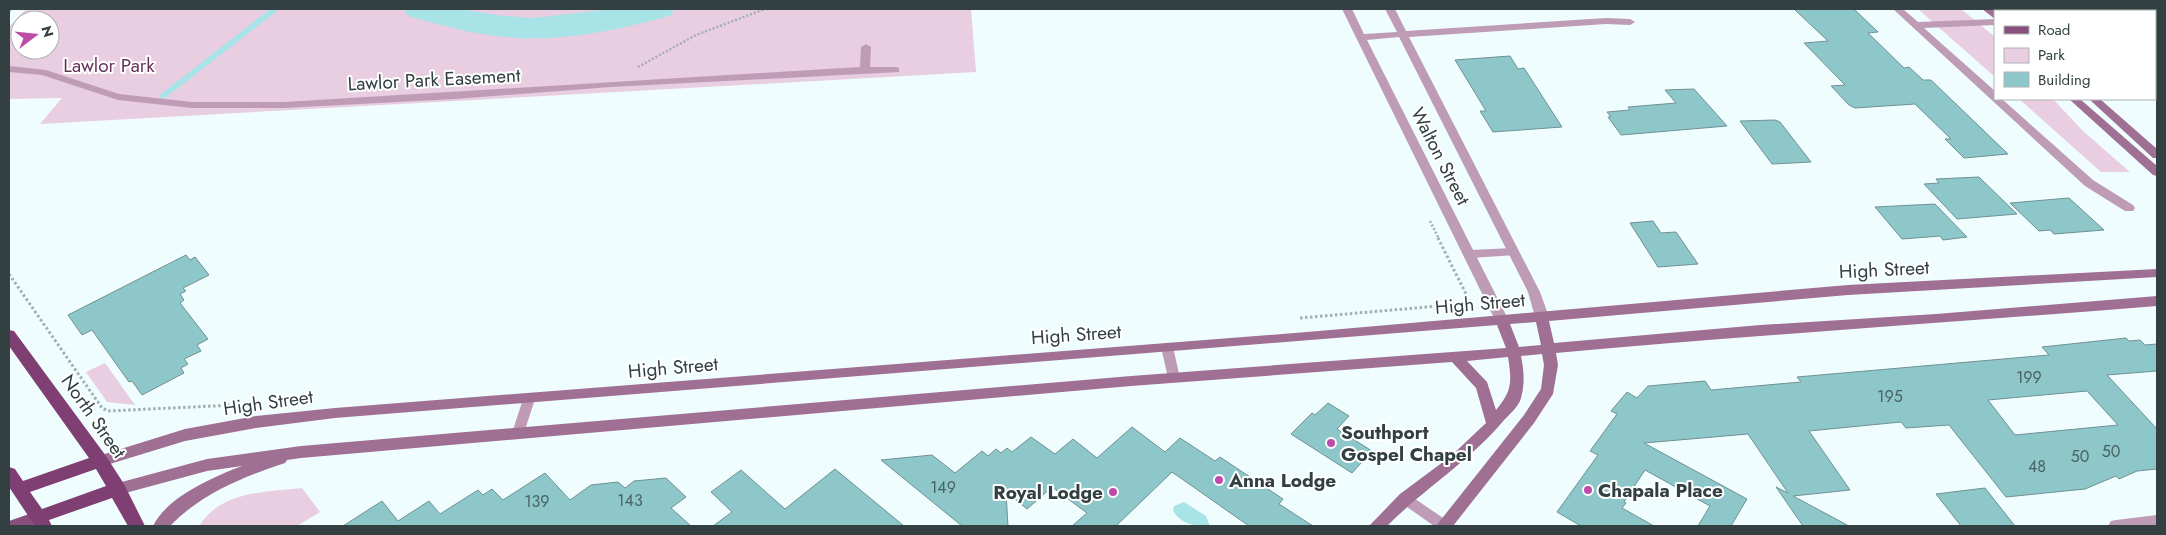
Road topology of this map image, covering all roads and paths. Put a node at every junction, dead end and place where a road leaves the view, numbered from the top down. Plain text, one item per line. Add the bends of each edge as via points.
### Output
1 (765, 9) edge
2 (1347, 9) edge
3 (1390, 9) edge
4 (1898, 9) edge
5 (1630, 22) dead end
6 (1994, 22) edge
7 (1915, 25) junction
8 (1404, 34) junction
9 (1361, 37) junction
10 (866, 47) dead end
11 (9, 69) edge
12 (865, 70) junction
13 (896, 70) dead end
14 (607, 84) junction
15 (1994, 96) edge
16 (1998, 100) edge
17 (2075, 100) edge
18 (2095, 100) edge
19 (2157, 155) edge
20 (2157, 172) edge
21 (2129, 208) dead end
22 (1426, 213) dead end
23 (1512, 252) junction
24 (1471, 254) junction
25 (2157, 273) edge
26 (9, 274) edge
27 (2157, 301) edge
28 (1542, 318) junction
29 (1292, 319) dead end
30 (1502, 321) junction
31 (9, 335) edge
32 (1167, 347) junction
33 (1549, 349) junction
34 (1514, 352) junction
35 (1454, 356) junction
36 (1174, 378) junction
37 (529, 398) junction
38 (237, 405) dead end
39 (1493, 424) junction
40 (518, 433) junction
41 (301, 452) junction
42 (100, 461) junction
43 (9, 474) edge
44 (118, 490) junction
45 (14, 491) edge
46 (1405, 498) junction
47 (2157, 521) edge
48 (41, 522) edge
49 (12, 526) edge
50 (137, 526) edge
51 (162, 526) edge
52 (1377, 526) edge
53 (1444, 526) edge
54 (2116, 526) edge

1 - 14 path via 696,36
2 - 9 street, Walton Street
3 - 8 street, Walton Street
4 - 7 street
5 - 8 street
6 - 7 street
7 - 15 street
8 - 9 street
8 - 23 street, Walton Street
9 - 24 street, Walton Street
10 - 12 lane
11 - 14 lane, Lawlor Park Easement via 43,72 118,97 192,104 284,105
12 - 13 lane, Lawlor Park Easement
12 - 14 lane, Lawlor Park Easement
16 - 21 street via 2089,183
17 - 20 main road
18 - 19 main road
22 - 29 path via 1466,294 1466,301
23 - 24 lane
23 - 28 street, Walton Street via 1534,292
24 - 30 street, Walton Street
25 - 28 main road, High Street via 1848,290
26 - 38 path via 102,408 108,411
27 - 33 main road
28 - 30 main road, High Street
28 - 33 main road
30 - 32 main road, High Street
30 - 34 main road
31 - 42 highway, North Street
32 - 36 lane
32 - 37 main road, High Street
33 - 34 main road
33 - 53 main road via 1551,380 1541,402
34 - 35 main road
34 - 39 main road via 1517,391
35 - 36 main road
35 - 39 main road via 1482,386
36 - 40 main road
37 - 40 lane
37 - 42 main road, High Street via 256,422 171,438
39 - 46 main road via 1456,460
40 - 41 main road
41 - 44 main road via 207,465
41 - 51 main road via 211,484 182,505
42 - 44 highway, North Street
42 - 45 highway, High Street
43 - 45 highway
44 - 48 highway
44 - 50 highway, North Street
45 - 48 highway
46 - 52 main road
46 - 53 lane
47 - 54 street
48 - 49 main road

